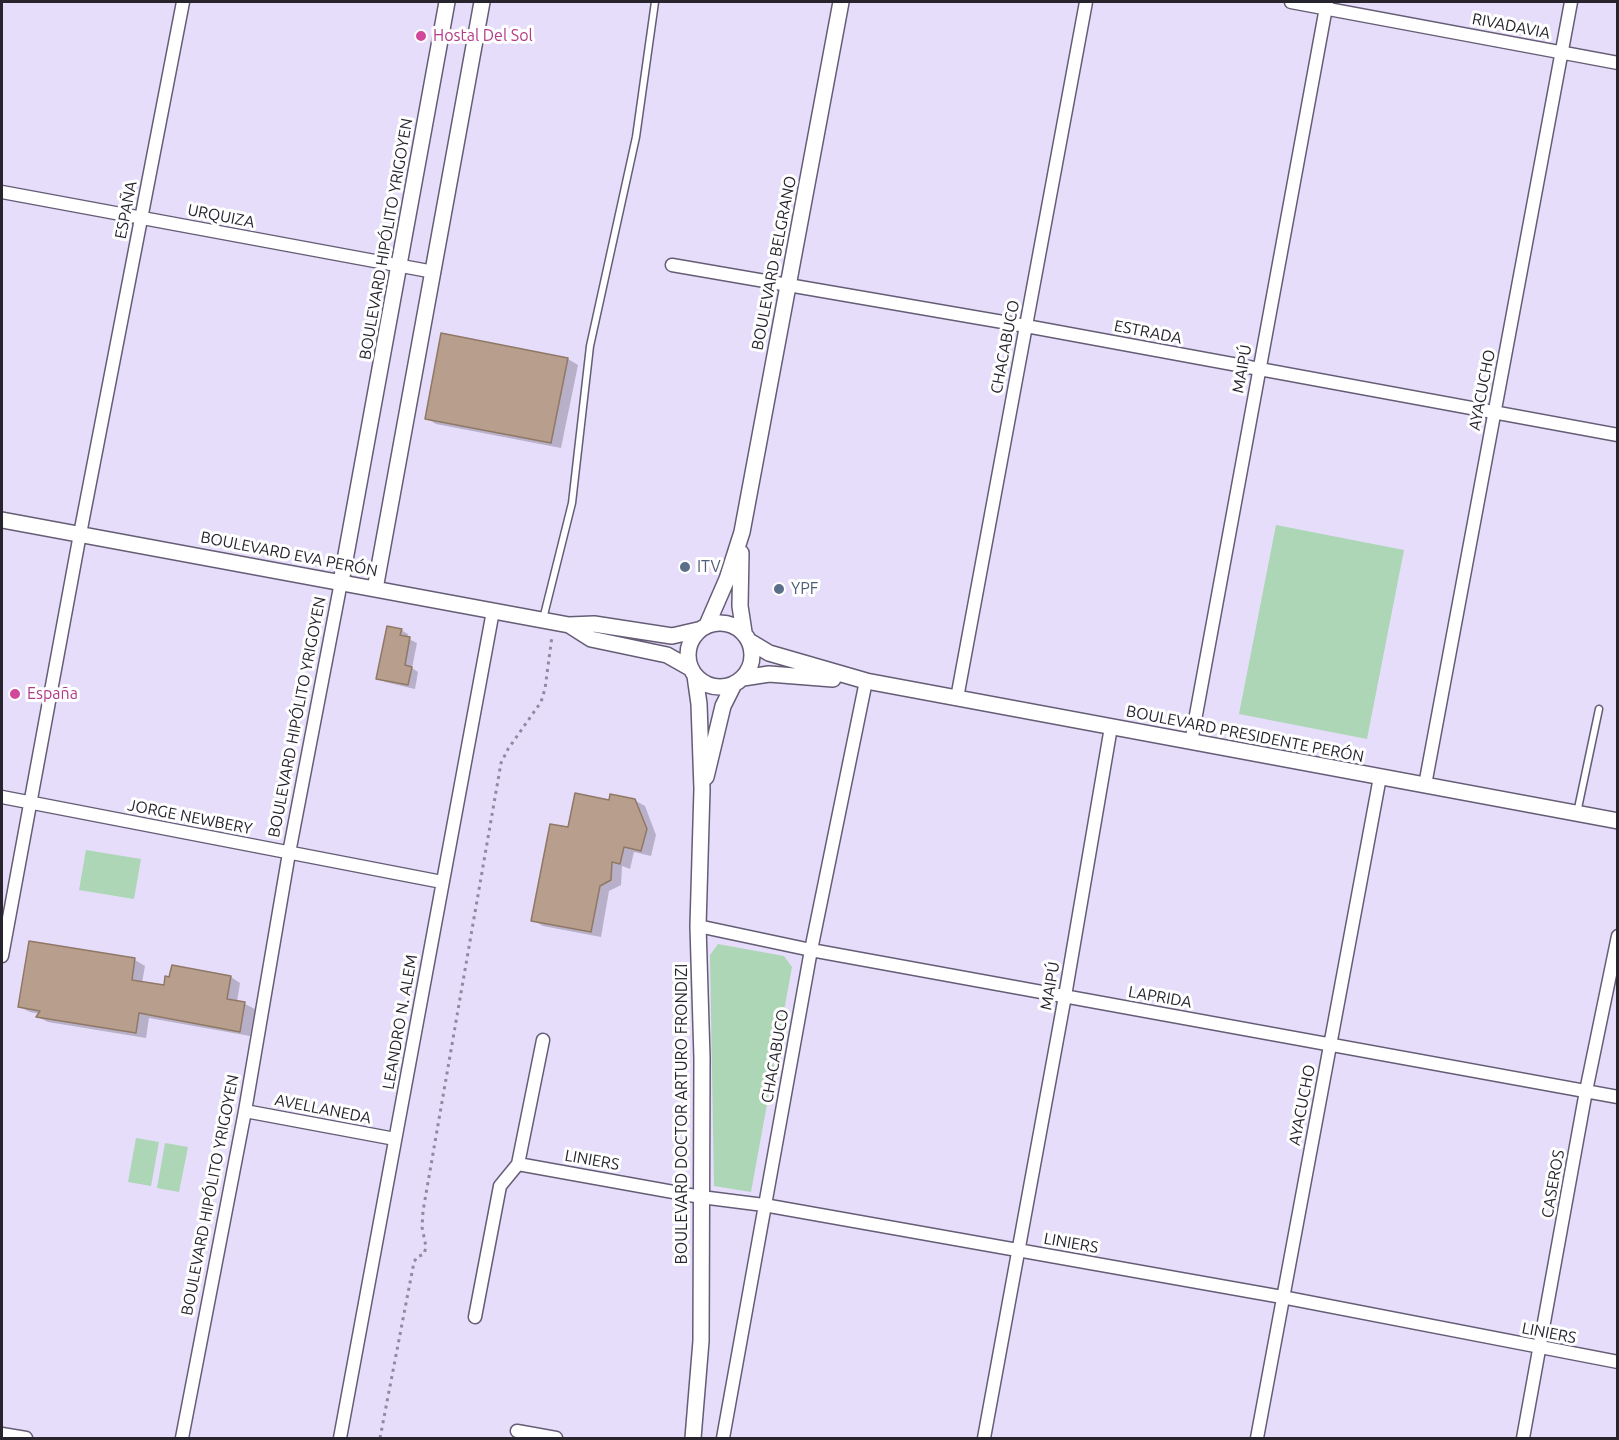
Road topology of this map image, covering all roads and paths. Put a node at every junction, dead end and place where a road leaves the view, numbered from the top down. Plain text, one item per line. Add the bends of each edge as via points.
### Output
1 (183, 2) edge
2 (447, 2) edge
3 (482, 2) edge
4 (656, 2) edge
5 (841, 2) edge
6 (1086, 2) edge
7 (1291, 2) edge
8 (1571, 2) edge
9 (1326, 5) edge
10 (1562, 52) junction
11 (1617, 63) edge
12 (2, 192) edge
13 (141, 218) junction
14 (672, 265) dead end
15 (399, 266) junction
16 (434, 272) junction
17 (789, 284) junction
18 (1026, 326) junction
19 (1258, 370) junction
20 (1495, 411) junction
21 (1617, 435) edge
22 (2, 520) edge
23 (742, 532) junction
24 (80, 534) junction
25 (341, 582) junction
26 (375, 589) junction
27 (493, 611) junction
28 (555, 622) junction
29 (702, 628) junction
30 (746, 636) junction
31 (692, 672) junction
32 (738, 681) junction
33 (866, 681) junction
34 (957, 698) junction
35 (1599, 709) dead end
36 (1111, 727) junction
37 (1191, 742) junction
38 (1380, 777) junction
39 (1425, 785) junction
40 (702, 789) junction
41 (2, 797) edge
42 (30, 803) junction
43 (1577, 814) junction
44 (1617, 821) edge
45 (289, 853) junction
46 (442, 882) junction
47 (698, 926) junction
48 (1617, 936) edge
49 (811, 950) junction
50 (2, 956) edge
51 (1065, 996) junction
52 (543, 1040) dead end
53 (1330, 1045) junction
54 (1586, 1091) junction
55 (1617, 1097) edge
56 (245, 1111) junction
57 (395, 1139) junction
58 (518, 1164) junction
59 (701, 1197) junction
60 (764, 1205) junction
61 (1019, 1250) junction
62 (1282, 1297) junction
63 (475, 1317) dead end
64 (1541, 1348) junction
65 (1617, 1362) edge
66 (517, 1431) dead end
67 (2, 1434) edge
68 (26, 1438) edge
69 (182, 1438) edge
70 (340, 1438) edge
71 (380, 1438) edge
72 (556, 1438) edge
73 (693, 1438) edge
74 (723, 1438) edge
75 (984, 1438) edge
76 (1257, 1438) edge
77 (1523, 1438) edge

1 - 13 street, ESPAÑA
2 - 15 street, BOULEVARD HIPÓLITO YRIGOYEN
3 - 16 street
4 - 28 lane via 636,136 590,346
5 - 17 street, BOULEVARD BELGRANO
6 - 18 street, CHACABUCO
7 - 9 street, RIVADAVIA
8 - 10 street, AYACUCHO
9 - 10 street, RIVADAVIA
9 - 19 street, MAIPÚ
10 - 11 street, RIVADAVIA
10 - 20 street, AYACUCHO
12 - 13 street, URQUIZA
13 - 15 street, URQUIZA
13 - 24 street, ESPAÑA
14 - 17 street, ESTRADA
15 - 16 street, URQUIZA
15 - 25 street, BOULEVARD HIPÓLITO YRIGOYEN
16 - 26 street
17 - 18 street, ESTRADA
17 - 23 street, BOULEVARD BELGRANO
18 - 19 street, ESTRADA
18 - 34 street, CHACABUCO
19 - 20 street, ESTRADA
19 - 37 street, MAIPÚ
20 - 21 street, ESTRADA
20 - 39 street, AYACUCHO
22 - 24 street, BOULEVARD EVA PERÓN
23 - 29 street, BOULEVARD BELGRANO via 727,579
23 - 30 street, BOULEVARD BELGRANO via 740,606
24 - 25 street, BOULEVARD EVA PERÓN
24 - 42 street, ESPAÑA
25 - 26 street, BOULEVARD EVA PERÓN
25 - 45 street, BOULEVARD HIPÓLITO YRIGOYEN
26 - 27 street, BOULEVARD EVA PERÓN
27 - 28 street, BOULEVARD EVA PERÓN
27 - 46 street, LEANDRO N. ALEM
28 - 29 street, BOULEVARD PRESIDENTE PERÓN via 672,636
28 - 31 street, BOULEVARD PRESIDENTE PERÓN via 591,639 667,655
28 - 71 path via 541,702 501,763 423,1211 426,1247 414,1263
29 - 30 street, BOULEVARD PRESIDENTE PERÓN via 727,623
29 - 31 street via 688,648
30 - 32 street via 752,659
30 - 33 street, BOULEVARD PRESIDENTE PERÓN via 769,653
31 - 32 street, BOULEVARD PRESIDENTE PERÓN via 713,687
31 - 40 street, BOULEVARD DOCTOR ARTURO FRONDIZI via 699,704
32 - 33 street, BOULEVARD PRESIDENTE PERÓN via 769,674
32 - 40 street, BOULEVARD DOCTOR ARTURO FRONDIZI via 723,706
33 - 34 street, BOULEVARD PRESIDENTE PERÓN
33 - 49 street, CHACABUCO
34 - 36 street, BOULEVARD PRESIDENTE PERÓN
35 - 43 lane
36 - 37 street, BOULEVARD PRESIDENTE PERÓN
36 - 51 street, MAIPÚ
37 - 38 street, BOULEVARD PRESIDENTE PERÓN
38 - 39 street, BOULEVARD PRESIDENTE PERÓN
38 - 53 street, AYACUCHO
39 - 43 street, BOULEVARD PRESIDENTE PERÓN
40 - 47 street, BOULEVARD DOCTOR ARTURO FRONDIZI
41 - 42 street, JORGE NEWBERY
42 - 45 street, JORGE NEWBERY
42 - 50 street, ESPAÑA
43 - 44 street, BOULEVARD PRESIDENTE PERÓN
45 - 46 street, JORGE NEWBERY
45 - 56 street, BOULEVARD HIPÓLITO YRIGOYEN
46 - 57 street, LEANDRO N. ALEM
47 - 49 street, LAPRIDA
47 - 59 street, BOULEVARD DOCTOR ARTURO FRONDIZI
48 - 54 street, CASEROS
49 - 51 street, LAPRIDA
49 - 60 street, CHACABUCO
51 - 53 street, LAPRIDA
51 - 61 street, MAIPÚ
52 - 58 street
53 - 54 street, LAPRIDA
53 - 62 street, AYACUCHO
54 - 55 street, LAPRIDA
54 - 64 street, CASEROS
56 - 57 street, AVELLANEDA
56 - 69 street, BOULEVARD HIPÓLITO YRIGOYEN
57 - 70 street, LEANDRO N. ALEM
58 - 59 street, LINIERS
58 - 63 street via 501,1186
59 - 60 street, LINIERS
59 - 73 street, BOULEVARD DOCTOR ARTURO FRONDIZI via 701,1341
60 - 61 street, LINIERS
60 - 74 street, CHACABUCO
61 - 62 street, LINIERS
61 - 75 street, MAIPÚ
62 - 64 street, LINIERS
62 - 76 street, AYACUCHO
64 - 65 street, LINIERS
64 - 77 street, CASEROS
66 - 72 street
67 - 68 street

